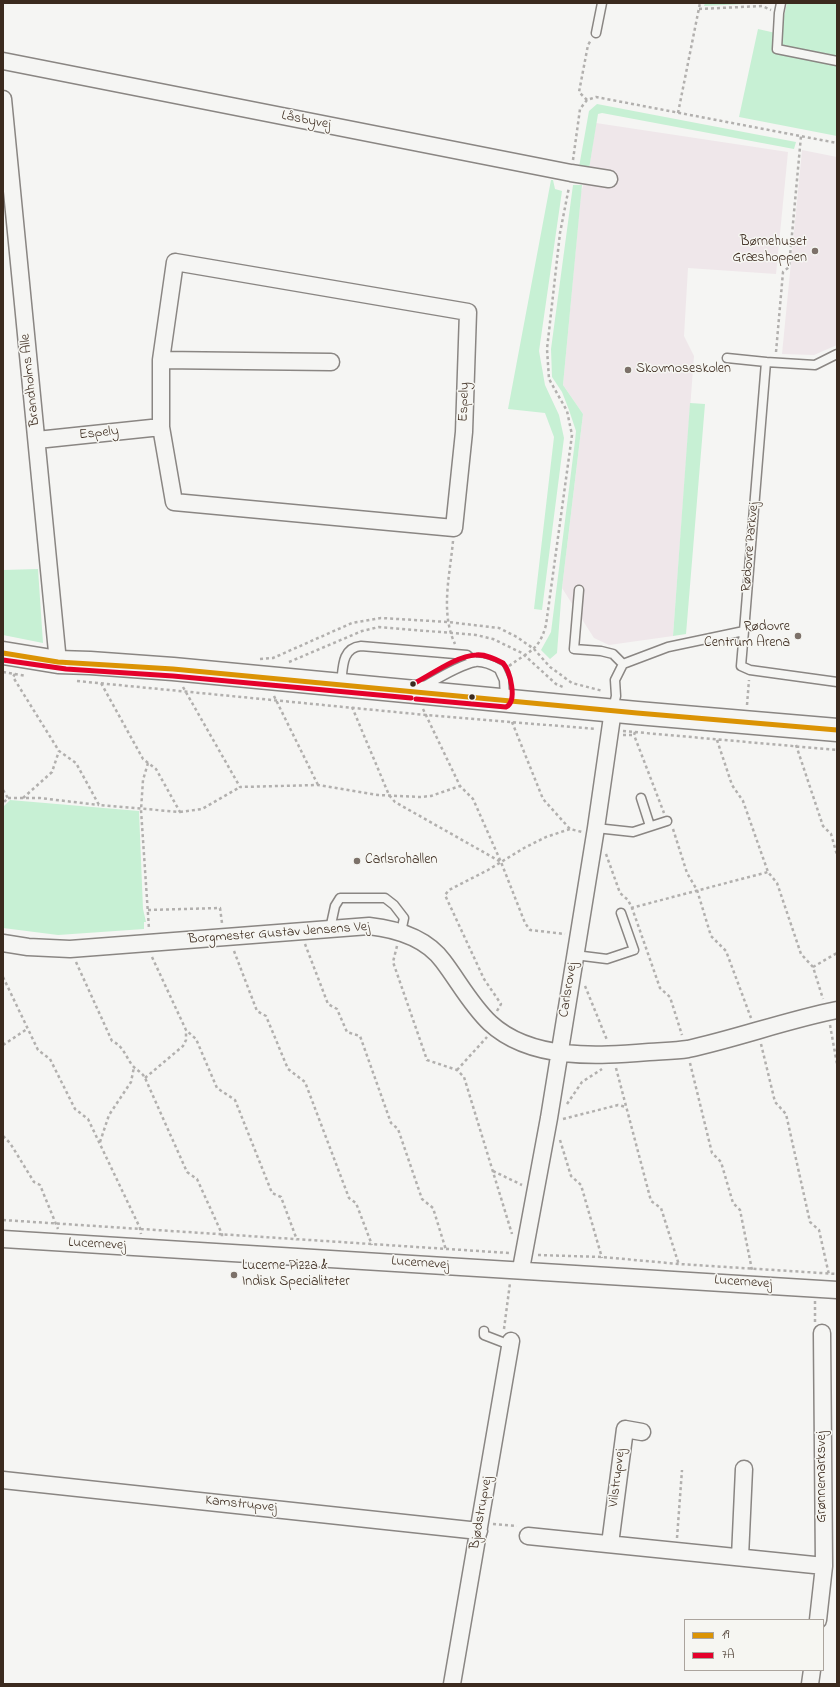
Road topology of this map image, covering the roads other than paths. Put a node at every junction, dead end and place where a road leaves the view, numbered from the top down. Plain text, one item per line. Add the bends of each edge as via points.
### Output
1 (602, 3) edge
2 (781, 3) edge
3 (596, 33) road end
4 (3, 61) edge
5 (837, 61) edge
6 (3, 99) edge
7 (609, 179) dead end
8 (8, 184) edge
9 (837, 354) edge
10 (727, 358) dead end
11 (161, 360) junction
12 (331, 362) dead end
13 (766, 362) junction
14 (161, 427) junction
15 (37, 440) junction
16 (579, 590) dead end
17 (744, 631) junction
18 (58, 662) junction
19 (475, 662) junction
20 (622, 664) junction
21 (17, 665) edge
22 (837, 682) edge
23 (341, 685) junction
24 (414, 692) junction
25 (505, 700) junction
26 (612, 720) junction
27 (837, 730) edge
28 (641, 798) dead end
29 (667, 821) road end
30 (650, 826) junction
31 (595, 831) junction
32 (621, 913) road end
33 (330, 929) junction
34 (401, 932) junction
35 (3, 943) edge
36 (575, 955) junction
37 (832, 1011) edge
38 (559, 1052) junction
39 (3, 1239) edge
40 (520, 1261) junction
41 (831, 1289) edge
42 (484, 1331) dead end
43 (822, 1333) road end
44 (510, 1343) joint
45 (642, 1432) dead end
46 (744, 1469) dead end
47 (3, 1480) edge
48 (480, 1527) junction
49 (528, 1536) road end
50 (610, 1544) junction
51 (740, 1557) junction
52 (824, 1566) junction
53 (818, 1619) edge
54 (812, 1671) edge
55 (452, 1684) edge
56 (810, 1684) edge

1 - 3 lane
2 - 5 lane via 778,13 777,49
4 - 7 street, Låsbyvej
6 - 8 street, Brandholms Alle
8 - 15 street, Brandholms Alle
9 - 13 lane via 815,365
10 - 13 lane
11 - 12 street
11 - 14 street, Espely
11 - 14 street, Espely via 175,262 468,312 464,432 454,528 174,502
13 - 17 lane, Rødovre Parkvej
14 - 15 street, Espely
15 - 18 street, Brandholms Alle
16 - 20 lane via 574,649 613,654
17 - 20 lane via 668,646
17 - 22 lane, Rødovre Parkvej via 742,666 750,670
18 - 21 street
18 - 23 street via 173,669
19 - 23 lane via 467,655 459,654 353,647 344,660
19 - 24 lane
19 - 25 lane via 486,663 499,669 504,680
20 - 26 lane via 616,680
23 - 24 street
24 - 25 street
25 - 26 street
26 - 27 street via 636,723 710,719
26 - 31 street, Carlsrovej
28 - 30 lane
29 - 30 lane
30 - 31 lane via 633,832
31 - 36 street, Carlsrovej
32 - 36 lane via 634,950 607,959
33 - 34 street, Borgmester Gustav Jensens Vej via 369,926
33 - 34 lane via 335,906 340,898 386,898 404,918
33 - 35 street, Borgmester Gustav Jensens Vej via 70,949
34 - 38 street, Borgmester Gustav Jensens Vej via 424,943 442,959 471,1003 493,1026 513,1040 533,1048
36 - 38 street, Carlsrovej
37 - 38 street, Borgmester Gustav Jensens Vej via 686,1049 614,1058
38 - 40 street, Carlsrovej via 552,1120
39 - 40 street, Lucernevej via 445,1266
40 - 41 street, Lucernevej via 602,1274 679,1272 753,1276
42 - 44 lane via 484,1335
43 - 52 street, Grønnemarksvej
44 - 48 street, Bjødstrupvej
45 - 50 street, Vilstrupvej via 625,1429
46 - 51 street
47 - 48 street, Kamstrupvej
48 - 55 street, Bjødstrupvej
49 - 50 street
50 - 51 street
51 - 52 street
52 - 53 street, Grønnemarksvej
54 - 56 street

